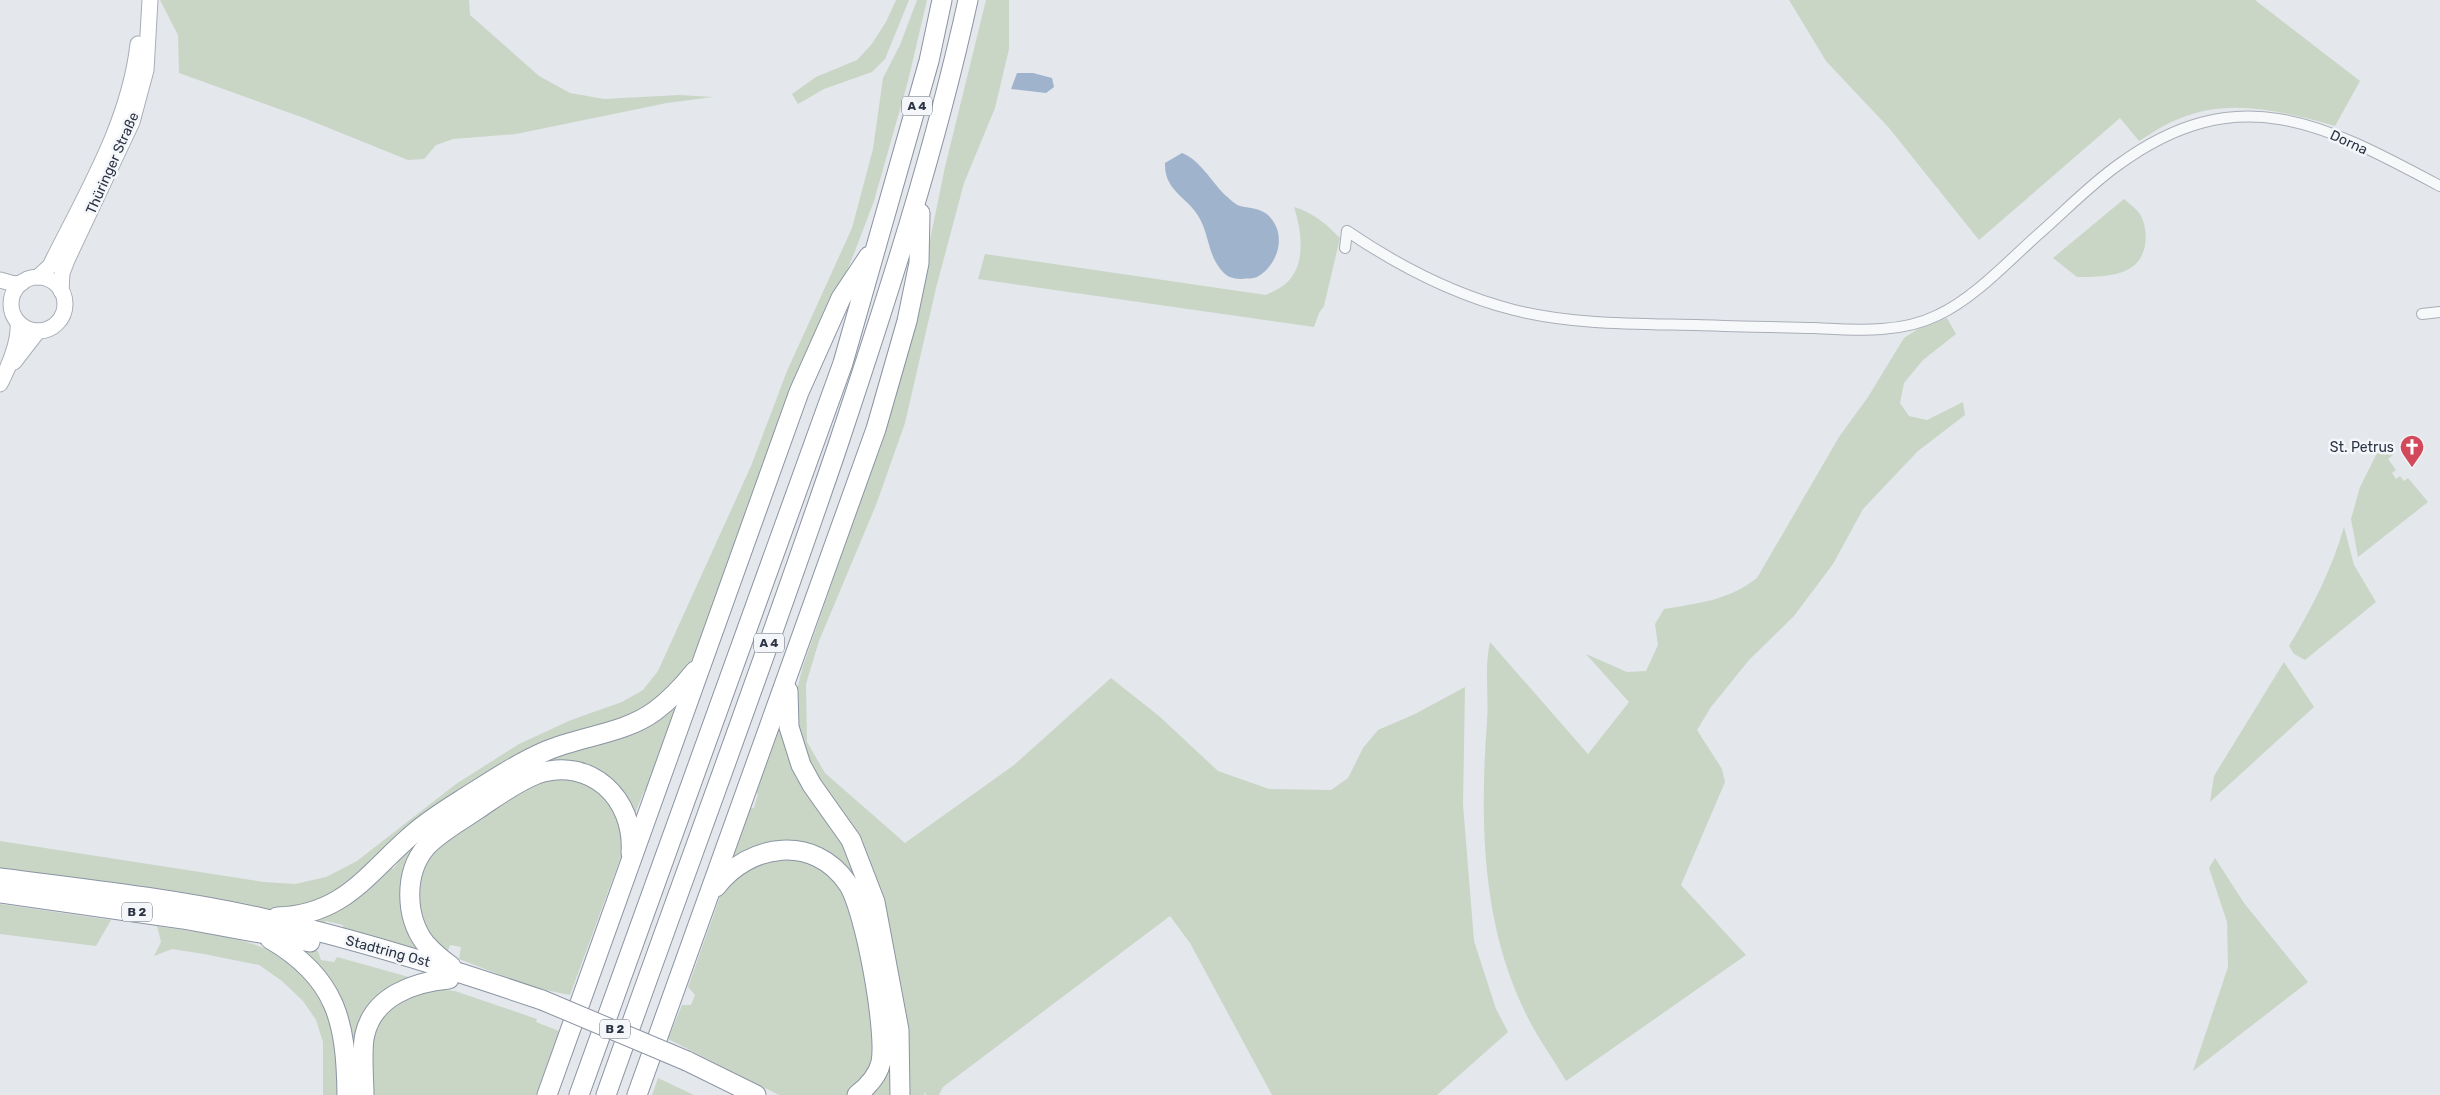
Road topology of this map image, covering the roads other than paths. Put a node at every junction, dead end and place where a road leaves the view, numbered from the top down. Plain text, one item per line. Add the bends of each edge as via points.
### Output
1 (140, 0) edge
2 (150, 0) edge
3 (942, 0) edge
4 (968, 0) edge
5 (2440, 186) edge
6 (920, 187) junction
7 (880, 240) junction
8 (1345, 248) dead end
9 (38, 277) junction
10 (0, 280) edge
11 (22, 283) junction
12 (62, 291) junction
13 (6, 298) edge
14 (2440, 312) edge
15 (2422, 314) dead end
16 (18, 322) junction
17 (38, 331) junction
18 (3, 378) edge
19 (703, 660) junction
20 (789, 673) junction
21 (630, 862) junction
22 (0, 878) edge
23 (0, 893) edge
24 (708, 898) junction
25 (261, 925) junction
26 (453, 975) junction
27 (685, 1065) junction
28 (347, 1095) edge
29 (364, 1095) edge
30 (547, 1095) edge
31 (579, 1095) edge
32 (606, 1095) edge
33 (637, 1095) edge
34 (735, 1095) edge
35 (756, 1095) edge
36 (857, 1095) edge
37 (900, 1095) edge

1 - 9 main road, Thüringer Straße via 136,68 125,107 50,266
2 - 12 main road, Thüringer Straße via 146,70 135,113 67,260 62,273
3 - 7 highway, A 4 via 929,61
4 - 6 highway, A 4
5 - 8 street, Dorna via 2318,128 2283,118 2252,115 2200,123 2156,140 2116,166 1956,305 1922,322 1882,329 1557,318 1512,309 1440,283 1380,253 1347,231
6 - 20 highway via 920,264 907,321 876,429
6 - 32 highway, A 4 via 900,261 799,559
7 - 19 highway via 840,298 798,392
7 - 31 highway, A 4 via 843,362
9 - 11 main road
9 - 12 main road via 52,281
10 - 11 main road
11 - 13 main road via 13,295
12 - 17 main road via 65,309 62,318 55,325
13 - 16 main road
14 - 15 street
16 - 17 main road via 27,329
16 - 18 main road via 18,335
17 - 18 main road
19 - 21 highway
19 - 25 highway via 671,698 654,712 636,722 573,741 522,763 414,832 357,888 327,907
20 - 24 highway
20 - 37 highway via 788,708 793,746 800,765 851,840 875,902 899,1030
21 - 26 highway via 632,842 628,818 620,803 599,781 578,771 557,769 535,775 501,794 438,836 425,849 409,888 416,925 424,941
21 - 30 highway
22 - 25 highway, Stadtring Ost / B 2 via 147,898
23 - 25 highway, Stadtring Ost / B 2 via 183,919
24 - 33 highway
24 - 36 highway via 730,871 758,854 773,850 794,850 816,857 838,871 849,885 860,910 884,1041 881,1064 869,1085
25 - 26 highway, Stadtring Ost / B 2
25 - 28 highway via 307,966 333,1002 346,1050
26 - 27 highway, Stadtring Ost / B 2, bridge via 540,1005
26 - 29 highway via 402,989 373,1016 364,1034
27 - 34 highway, B 2
27 - 35 highway, Stadtring Ost / B 2

